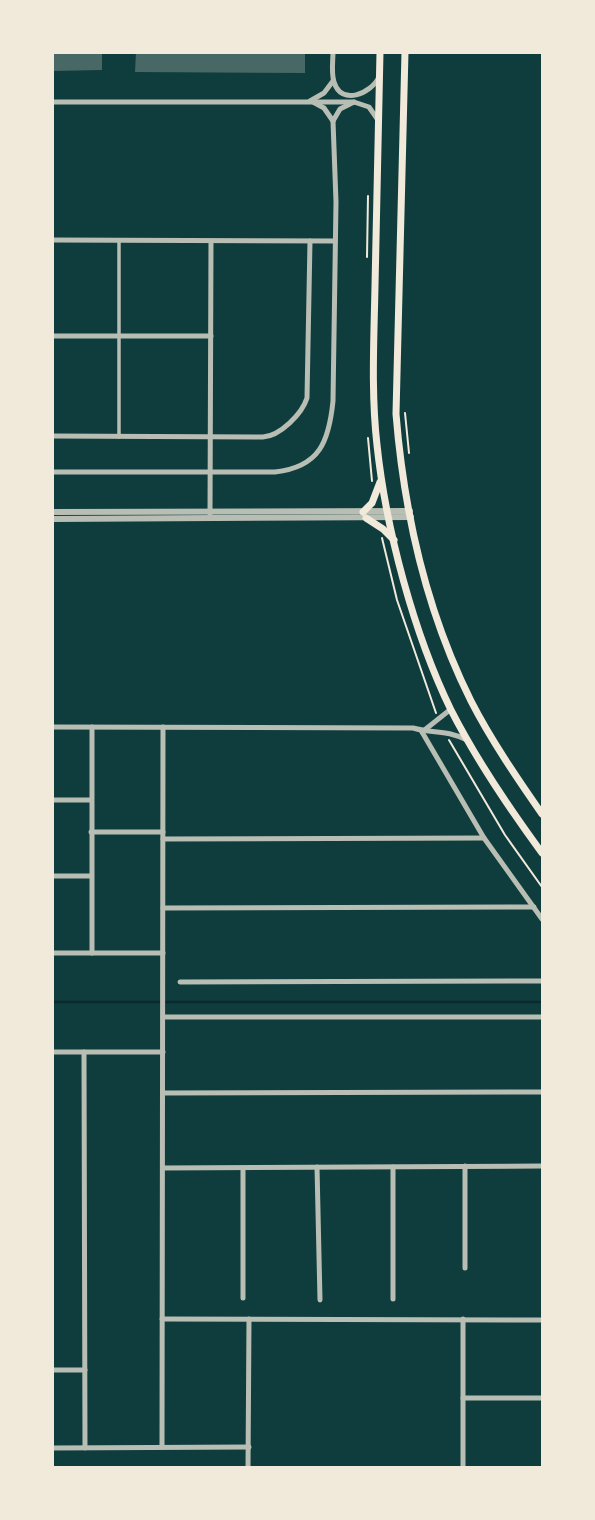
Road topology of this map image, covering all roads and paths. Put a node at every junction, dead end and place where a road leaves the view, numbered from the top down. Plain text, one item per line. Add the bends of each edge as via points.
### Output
1 (333, 52) edge
2 (380, 52) edge
3 (405, 52) edge
4 (380, 74) junction
5 (333, 80) junction
6 (52, 102) edge
7 (310, 102) junction
8 (354, 102) junction
9 (378, 120) junction
10 (333, 121) junction
11 (52, 240) edge
12 (119, 240) junction
13 (211, 241) junction
14 (310, 241) junction
15 (335, 241) junction
16 (52, 336) edge
17 (119, 336) junction
18 (211, 336) junction
19 (405, 411) dead end
20 (52, 436) edge
21 (119, 437) junction
22 (211, 438) junction
23 (409, 452) dead end
24 (52, 472) edge
25 (210, 472) junction
26 (381, 478) junction
27 (52, 512) edge
28 (411, 514) junction
29 (210, 515) junction
30 (365, 515) junction
31 (389, 515) junction
32 (52, 519) edge
33 (395, 540) junction
34 (451, 709) junction
35 (52, 727) edge
36 (92, 727) junction
37 (163, 727) junction
38 (422, 732) junction
39 (469, 741) junction
40 (52, 800) edge
41 (91, 800) junction
42 (542, 814) edge
43 (91, 832) junction
44 (163, 835) junction
45 (484, 838) junction
46 (542, 853) edge
47 (52, 876) edge
48 (90, 876) junction
49 (163, 908) junction
50 (534, 908) junction
51 (542, 919) edge
52 (52, 953) edge
53 (92, 953) junction
54 (163, 953) junction
55 (542, 981) edge
56 (180, 982) dead end
57 (163, 1017) junction
58 (542, 1017) edge
59 (52, 1052) edge
60 (84, 1052) junction
61 (163, 1052) junction
62 (542, 1092) edge
63 (163, 1093) junction
64 (465, 1166) junction
65 (542, 1166) edge
66 (317, 1167) junction
67 (393, 1167) junction
68 (163, 1168) junction
69 (243, 1168) junction
70 (465, 1268) dead end
71 (243, 1298) dead end
72 (393, 1298) dead end
73 (320, 1300) dead end
74 (162, 1319) junction
75 (249, 1319) junction
76 (463, 1319) junction
77 (542, 1320) edge
78 (52, 1370) edge
79 (85, 1370) junction
80 (463, 1398) junction
81 (542, 1398) edge
82 (162, 1447) junction
83 (248, 1447) junction
84 (52, 1448) edge
85 (85, 1448) junction
86 (248, 1468) edge
87 (463, 1468) edge

1 - 5 street
2 - 4 main road
3 - 28 main road via 396,414
4 - 5 street via 368,91 358,96 341,91
4 - 9 main road
5 - 7 street
6 - 7 street
7 - 8 street
7 - 10 street via 324,108
8 - 9 street via 369,107
8 - 10 street via 340,109
9 - 26 main road via 374,406
10 - 15 street
11 - 12 street
12 - 13 street
12 - 17 street
13 - 14 street
13 - 18 street
14 - 15 street
14 - 22 street via 305,404 271,437
15 - 25 street via 333,401 327,438 314,456 285,471
16 - 17 street
17 - 18 street
17 - 21 street
18 - 22 street
19 - 23 path
20 - 21 street
21 - 22 street
22 - 25 street
24 - 25 street
25 - 29 street
26 - 30 main road
26 - 31 main road
27 - 29 street
28 - 31 street
28 - 42 main road via 426,585 471,701
29 - 30 street
29 - 32 street
30 - 31 street
30 - 33 main road
31 - 33 main road
33 - 34 main road via 418,628
34 - 38 street
34 - 39 main road
35 - 36 street
36 - 37 street
36 - 41 street
37 - 38 street via 413,728
37 - 44 street
38 - 39 street via 444,732
38 - 45 street
39 - 46 main road
40 - 41 street
41 - 43 street
43 - 44 street
43 - 48 street
44 - 45 street
44 - 49 street
45 - 50 street
47 - 48 street
48 - 53 street
49 - 50 street
49 - 54 street
50 - 51 street
52 - 53 street
53 - 54 street
54 - 57 street
55 - 56 street
57 - 58 street
57 - 61 street
59 - 60 street
60 - 61 street
60 - 79 street
61 - 63 street
62 - 63 street
63 - 68 street
64 - 65 street
64 - 67 street
64 - 70 street
66 - 67 street
66 - 69 street
66 - 73 street
67 - 72 street
68 - 69 street
68 - 74 street
69 - 71 street
74 - 75 street
74 - 82 street
75 - 76 street
75 - 83 street
76 - 77 street
76 - 80 street
78 - 79 street
79 - 85 street
80 - 81 street
80 - 87 street
82 - 83 street
82 - 85 street
83 - 86 street
84 - 85 street

